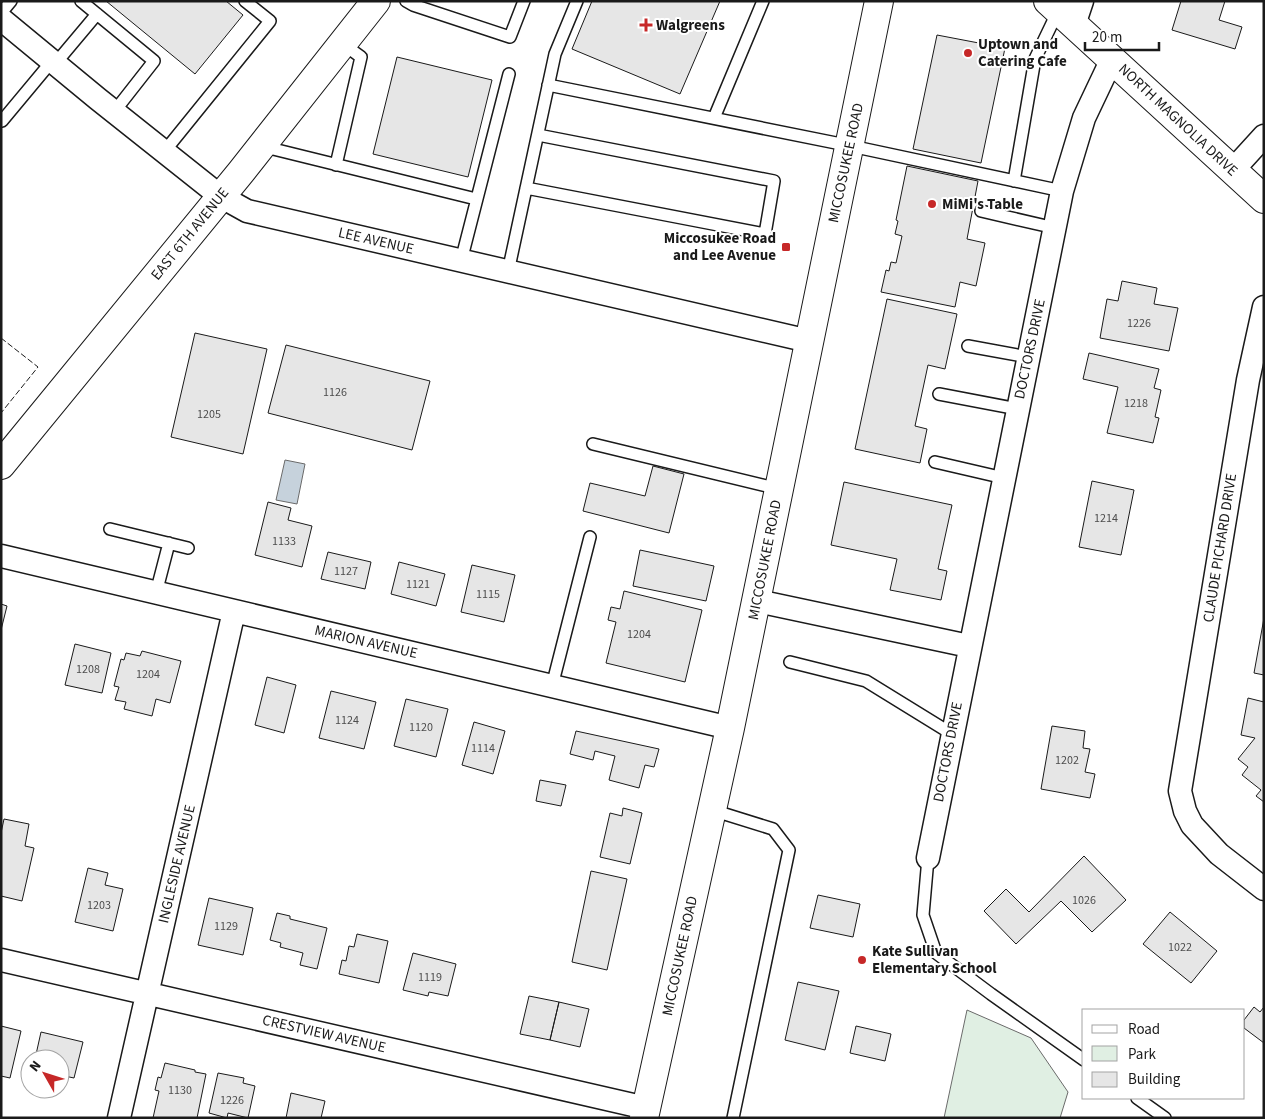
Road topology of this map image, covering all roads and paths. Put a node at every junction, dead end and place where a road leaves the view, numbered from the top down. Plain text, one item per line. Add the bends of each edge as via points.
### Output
1 (11, 1) edge
2 (81, 1) edge
3 (245, 1) edge
4 (376, 1) edge
5 (406, 1) edge
6 (439, 1) edge
7 (524, 1) edge
8 (577, 1) edge
9 (763, 1) edge
10 (879, 1) edge
11 (1066, 10) edge
12 (433, 12) junction
13 (1, 13) edge
14 (97, 14) junction
15 (1, 19) edge
16 (343, 44) junction
17 (1112, 59) junction
18 (54, 62) junction
19 (509, 74) dead end
20 (548, 85) junction
21 (114, 112) junction
22 (714, 118) junction
23 (2, 122) edge
24 (538, 134) junction
25 (1264, 136) edge
26 (261, 146) junction
27 (851, 146) junction
28 (164, 152) junction
29 (336, 164) junction
30 (1233, 170) junction
31 (1014, 181) junction
32 (526, 188) junction
33 (1062, 191) junction
34 (220, 196) junction
35 (476, 199) junction
36 (1264, 199) edge
37 (982, 211) dead end
38 (1055, 228) junction
39 (461, 261) junction
40 (508, 272) junction
41 (1264, 307) edge
42 (809, 341) junction
43 (968, 346) dead end
44 (1028, 357) junction
45 (939, 394) dead end
46 (1018, 408) junction
47 (593, 444) dead end
48 (935, 462) dead end
49 (1, 465) edge
50 (1004, 478) junction
51 (779, 489) junction
52 (110, 529) dead end
53 (590, 537) dead end
54 (169, 544) junction
55 (188, 548) dead end
56 (1, 556) edge
57 (156, 593) junction
58 (757, 601) junction
59 (234, 611) junction
60 (969, 646) junction
61 (790, 662) dead end
62 (552, 686) junction
63 (730, 728) junction
64 (952, 734) junction
65 (712, 810) junction
66 (928, 858) joint
67 (1264, 889) edge
68 (1, 960) edge
69 (148, 993) junction
70 (1082, 1059) edge
71 (1138, 1099) edge
72 (645, 1113) edge
73 (119, 1118) edge
74 (733, 1118) edge
75 (1165, 1118) edge

1 - 13 lane
2 - 14 lane
3 - 28 lane via 270,21
4 - 16 street, EAST 6TH AVENUE
5 - 12 lane
6 - 12 lane
7 - 12 lane via 510,37
8 - 20 lane via 555,54
9 - 22 lane
10 - 27 street, MICCOSUKEE ROAD
11 - 17 street, NORTH MAGNOLIA DRIVE
11 - 31 lane via 1034,59
14 - 18 lane
14 - 21 lane via 154,61
15 - 18 street, LEE AVENUE
16 - 26 street, EAST 6TH AVENUE
16 - 29 lane via 361,57
17 - 30 street, NORTH MAGNOLIA DRIVE
17 - 33 street, DOCTORS DRIVE via 1084,118
18 - 21 street, LEE AVENUE
18 - 23 lane
19 - 35 lane
20 - 22 lane
20 - 24 lane
21 - 28 street, LEE AVENUE
22 - 27 lane
24 - 32 lane
24 - 32 lane via 774,181 765,234
25 - 30 street
26 - 29 lane
26 - 34 street, EAST 6TH AVENUE
27 - 31 lane
27 - 42 street, MICCOSUKEE ROAD
28 - 34 street, LEE AVENUE
29 - 35 lane
30 - 36 street, NORTH MAGNOLIA DRIVE
31 - 33 lane
32 - 40 lane
33 - 38 street, DOCTORS DRIVE
34 - 39 street, LEE AVENUE via 247,212
34 - 49 street, EAST 6TH AVENUE
35 - 39 lane
37 - 38 lane
38 - 44 street, DOCTORS DRIVE
39 - 40 street, LEE AVENUE
40 - 42 street, LEE AVENUE
41 - 67 street, CLAUDE PICHARD DRIVE via 1248,380 1180,791 1192,825 1220,854
42 - 51 street, MICCOSUKEE ROAD
43 - 44 lane
44 - 46 street, DOCTORS DRIVE
45 - 46 lane
46 - 50 street, DOCTORS DRIVE
47 - 51 lane
48 - 50 lane
50 - 60 street, DOCTORS DRIVE
51 - 58 street, MICCOSUKEE ROAD
52 - 54 lane
53 - 62 lane
54 - 55 lane
54 - 57 lane
56 - 57 street, MARION AVENUE
57 - 59 street, MARION AVENUE
58 - 60 street
58 - 63 street, MICCOSUKEE ROAD
59 - 62 street, MARION AVENUE
59 - 69 street, INGLESIDE AVENUE
60 - 64 street, DOCTORS DRIVE
61 - 64 lane via 866,681
62 - 63 street, MARION AVENUE
63 - 65 street, MICCOSUKEE ROAD
64 - 66 street, DOCTORS DRIVE
65 - 72 street, MICCOSUKEE ROAD
65 - 74 lane via 773,829 788,850
66 - 70 lane via 923,915 936,953
68 - 69 street, CRESTVIEW AVENUE
69 - 72 street, CRESTVIEW AVENUE
69 - 73 street, INGLESIDE AVENUE
71 - 75 lane

